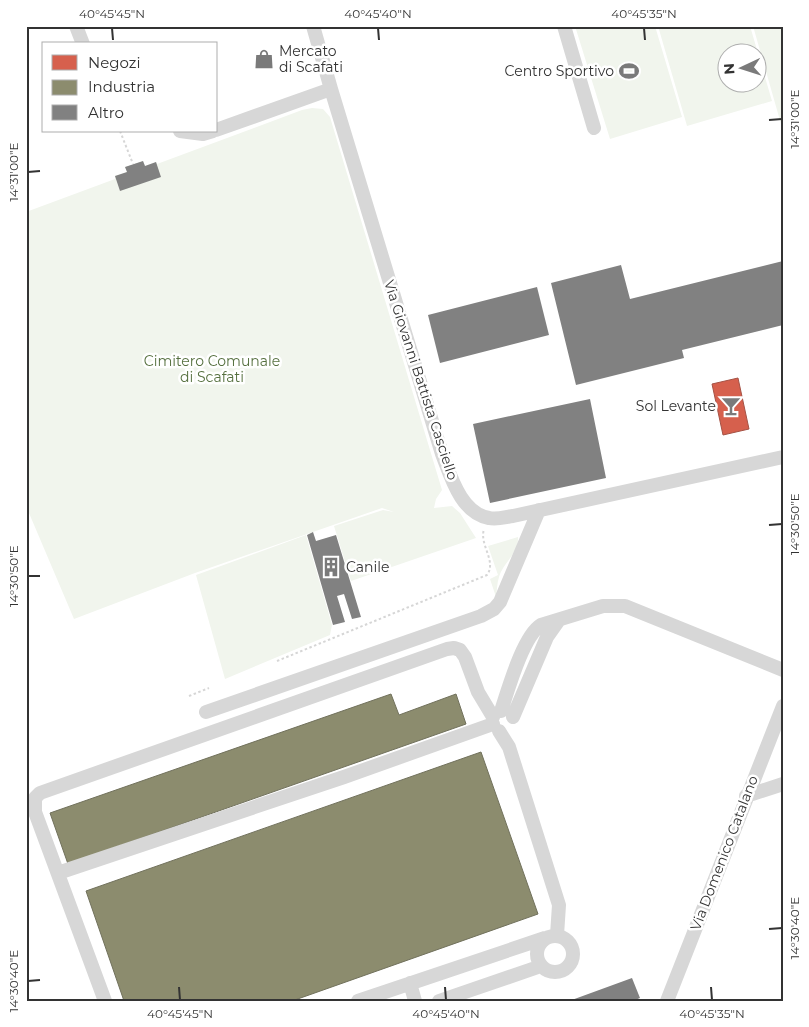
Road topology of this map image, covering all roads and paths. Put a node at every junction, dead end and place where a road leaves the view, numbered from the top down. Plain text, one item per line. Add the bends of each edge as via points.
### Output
1 (76, 26) edge
2 (313, 26) edge
3 (564, 26) edge
4 (82, 42) edge
5 (331, 89) junction
6 (594, 128) dead end
7 (218, 130) edge
8 (120, 132) edge
9 (188, 132) edge
10 (211, 132) edge
11 (133, 164) dead end
12 (783, 457) edge
13 (539, 510) junction
14 (488, 518) junction
15 (277, 661) dead end
16 (783, 670) edge
17 (209, 688) dead end
18 (189, 696) dead end
19 (783, 706) edge
20 (206, 712) dead end
21 (502, 721) junction
22 (783, 784) edge
23 (746, 796) junction
24 (58, 873) junction
25 (551, 937) junction
26 (541, 966) junction
27 (410, 983) junction
28 (105, 1001) edge
29 (358, 1001) edge
30 (415, 1001) edge
31 (438, 1001) edge
32 (667, 1001) edge

1 - 4 street
2 - 5 street, Via Giovanni Battista Casciello
3 - 6 street
5 - 7 street
5 - 14 street, Via Giovanni Battista Casciello via 451,477 469,507
8 - 11 path
9 - 10 street
12 - 13 street
13 - 14 street
13 - 20 street via 494,609
14 - 15 path via 483,534 491,570 487,575
16 - 21 street via 625,606 603,606 535,629 530,635
17 - 18 path
19 - 23 street, Via Domenico Catalano
21 - 24 street
21 - 24 street via 481,698 460,650 447,649 40,792 35,798 35,812
21 - 25 street via 559,905
22 - 23 street
23 - 32 street, Via Domenico Catalano
24 - 28 street
25 - 26 street via 537,948
25 - 26 street via 568,940 574,951 572,963 557,972
25 - 27 street
26 - 31 street
27 - 29 street
27 - 30 street

